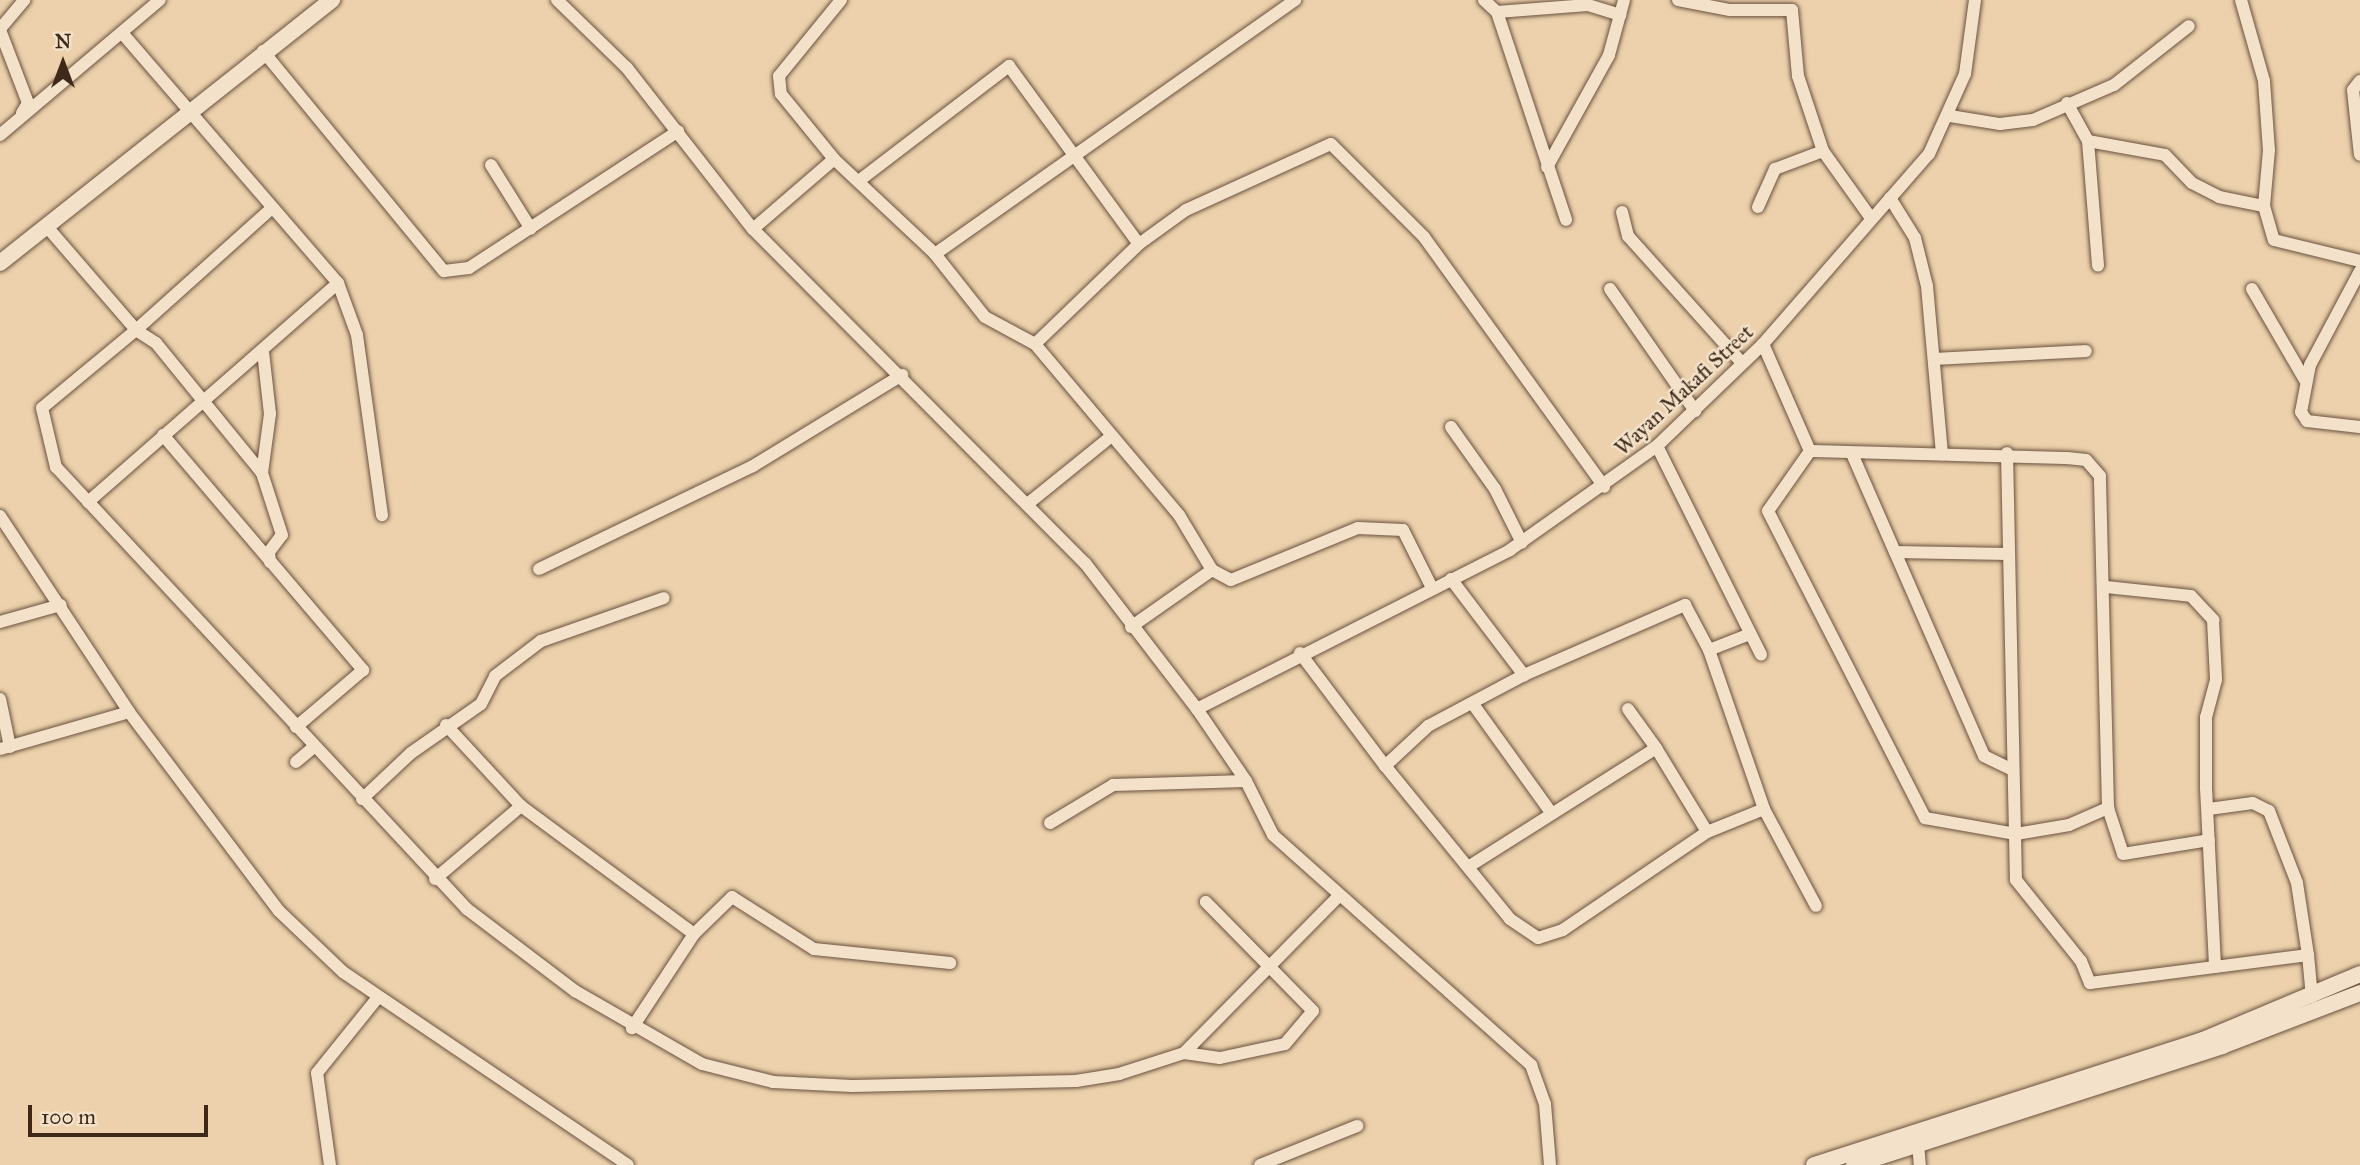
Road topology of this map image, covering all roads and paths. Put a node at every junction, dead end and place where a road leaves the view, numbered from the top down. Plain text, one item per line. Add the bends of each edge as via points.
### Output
1 (24, 0) edge
2 (160, 0) edge
3 (332, 0) edge
4 (557, 0) edge
5 (841, 0) edge
6 (1295, 0) edge
7 (1484, 0) edge
8 (1624, 0) edge
9 (1678, 0) edge
10 (1975, 0) edge
11 (2242, 0) edge
12 (1792, 5) edge
13 (1497, 12) junction
14 (1621, 15) junction
15 (2189, 26) dead end
16 (0, 30) edge
17 (123, 34) junction
18 (263, 51) junction
19 (2360, 81) edge
20 (2067, 103) junction
21 (185, 111) junction
22 (1950, 116) junction
23 (20, 117) junction
24 (678, 131) junction
25 (0, 135) edge
26 (2088, 141) junction
27 (1823, 151) junction
28 (2360, 155) edge
29 (1076, 158) junction
30 (834, 159) junction
31 (491, 165) dead end
32 (1547, 167) junction
33 (860, 180) junction
34 (1890, 198) junction
35 (1758, 206) dead end
36 (2264, 206) junction
37 (271, 209) junction
38 (1622, 212) dead end
39 (1871, 218) junction
40 (1566, 220) dead end
41 (48, 229) junction
42 (531, 229) junction
43 (753, 229) junction
44 (1139, 244) junction
45 (934, 254) junction
46 (2360, 261) edge
47 (0, 263) edge
48 (2098, 266) dead end
49 (2360, 271) edge
50 (338, 284) junction
51 (1610, 289) dead end
52 (2252, 289) dead end
53 (136, 330) junction
54 (1035, 344) junction
55 (1763, 344) junction
56 (2086, 351) dead end
57 (263, 352) junction
58 (1935, 359) junction
59 (1742, 363) junction
60 (902, 375) junction
61 (2305, 380) junction
62 (204, 401) junction
63 (1695, 411) junction
64 (1451, 427) dead end
65 (2360, 427) edge
66 (163, 435) junction
67 (1109, 438) junction
68 (1657, 446) junction
69 (1810, 452) junction
70 (2007, 453) junction
71 (1942, 454) junction
72 (1853, 456) junction
73 (262, 473) junction
74 (1604, 487) junction
75 (88, 502) junction
76 (1031, 502) junction
77 (382, 515) dead end
78 (0, 516) edge
79 (14, 535) junction
80 (0, 541) edge
81 (1522, 543) junction
82 (1895, 552) junction
83 (2008, 554) junction
84 (270, 562) junction
85 (539, 569) dead end
86 (1212, 570) junction
87 (1451, 579) junction
88 (2106, 587) junction
89 (1432, 588) junction
90 (664, 598) dead end
91 (61, 605) junction
92 (0, 622) edge
93 (1131, 627) junction
94 (1750, 634) junction
95 (1709, 650) junction
96 (1300, 653) junction
97 (1761, 655) dead end
98 (1524, 675) junction
99 (0, 699) edge
100 (1473, 704) junction
101 (1197, 709) junction
102 (1628, 709) dead end
103 (129, 712) junction
104 (446, 725) junction
105 (296, 727) junction
106 (314, 747) junction
107 (5, 748) edge
108 (1656, 748) junction
109 (296, 762) dead end
110 (1385, 766) junction
111 (2011, 769) junction
112 (1246, 781) junction
113 (362, 799) junction
114 (521, 806) junction
115 (2108, 808) junction
116 (1764, 809) junction
117 (2209, 809) junction
118 (1550, 811) junction
119 (1050, 823) dead end
120 (1707, 832) junction
121 (2016, 834) junction
122 (2208, 840) junction
123 (1468, 867) junction
124 (435, 879) junction
125 (1337, 898) junction
126 (1206, 902) dead end
127 (1816, 906) dead end
128 (694, 934) junction
129 (2308, 955) junction
130 (950, 963) dead end
131 (1271, 965) junction
132 (2215, 967) junction
133 (2360, 974) edge
134 (2360, 993) edge
135 (378, 997) junction
136 (2312, 998) junction
137 (2297, 1010) junction
138 (632, 1028) junction
139 (1184, 1053) junction
140 (1357, 1126) dead end
141 (1919, 1143) junction
142 (1284, 1160) edge
143 (330, 1165) edge
144 (628, 1165) edge
145 (1260, 1165) edge
146 (1550, 1165) edge
147 (1814, 1165) edge
148 (1854, 1165) edge
149 (1920, 1165) edge

1 - 16 street
2 - 17 street
3 - 18 street
4 - 24 street via 627,68
5 - 30 street via 778,82
6 - 29 street
7 - 13 street
8 - 14 street
9 - 12 street via 1730,10
10 - 22 street, Wayan Makafi Street via 1965,74
11 - 36 street via 2264,81 2269,150
12 - 27 street via 1798,76
13 - 14 street via 1588,5
13 - 32 street
14 - 32 street via 1574,128
15 - 20 street via 2114,85
16 - 23 street via 28,103
17 - 21 street
17 - 23 street
18 - 21 street
18 - 42 street via 444,271 469,268
19 - 28 street via 2353,90
20 - 22 street via 2033,120 2000,124
20 - 26 street
21 - 37 street
21 - 41 street
22 - 34 street, Wayan Makafi Street via 1929,154
23 - 25 street
24 - 42 street
24 - 43 street
26 - 36 street via 2165,155 2192,183 2219,197
26 - 48 street
27 - 35 street via 1775,169
27 - 39 street
29 - 33 street via 1009,66
29 - 44 street
29 - 45 street
30 - 33 street
30 - 43 street
31 - 42 street
32 - 40 street
33 - 45 street
34 - 39 street, Wayan Makafi Street
34 - 58 street via 1915,239
36 - 46 street via 2274,240
37 - 50 street
37 - 53 street
38 - 59 street via 1628,236
39 - 55 street, Wayan Makafi Street
41 - 47 street
41 - 53 street
43 - 60 street
44 - 54 street
44 - 74 street via 1201,201 1321,146 1340,147 1424,237
45 - 54 street via 985,317
49 - 61 street
50 - 57 street
50 - 77 street via 357,335
51 - 63 street
52 - 61 street
53 - 62 street via 156,343
53 - 75 street via 42,408 56,467
54 - 67 street
55 - 59 street, Wayan Makafi Street
55 - 69 street
56 - 58 street
57 - 62 street
57 - 73 street via 270,414
58 - 71 street
59 - 63 street, Wayan Makafi Street
60 - 76 street
60 - 85 street via 753,466
61 - 65 street via 2301,412 2307,421
62 - 66 street
62 - 73 street
63 - 68 street, Wayan Makafi Street
64 - 81 street via 1495,489
66 - 75 street
66 - 84 street
67 - 76 street
67 - 86 street via 1179,515
68 - 74 street, Wayan Makafi Street
68 - 94 street
69 - 72 street
69 - 121 street via 1768,511 1886,746 1925,818
70 - 71 street
70 - 83 street
70 - 88 street via 2086,460 2100,476
71 - 72 street
72 - 82 street
73 - 84 street via 282,535 269,552
74 - 81 street, Wayan Makafi Street
75 - 105 street
76 - 93 street
78 - 79 street
79 - 80 street
79 - 91 street
81 - 87 street, Wayan Makafi Street
82 - 83 street
82 - 111 street via 1984,756
83 - 111 street
84 - 105 street via 363,670
86 - 89 street via 1231,580 1358,528 1404,530
86 - 93 street
87 - 89 street, Wayan Makafi Street
87 - 98 street
88 - 115 street
88 - 117 street via 2191,596 2213,620 2216,680 2206,717
89 - 96 street, Wayan Makafi Street
90 - 104 street via 541,641 495,676 481,704
91 - 92 street
91 - 103 street
93 - 101 street
94 - 95 street
94 - 97 street
95 - 98 street via 1693,611 1676,606
95 - 116 street
96 - 101 street, Wayan Makafi Street
96 - 110 street
98 - 100 street
99 - 107 street
100 - 110 street via 1412,736
100 - 118 street
101 - 112 street
102 - 108 street
103 - 107 street
103 - 135 street via 279,911
104 - 113 street
104 - 114 street
105 - 106 street
106 - 109 street
106 - 113 street
108 - 118 street
108 - 120 street
110 - 123 street
111 - 121 street
112 - 119 street via 1113,785
112 - 125 street via 1273,835
113 - 124 street
114 - 124 street
114 - 128 street
115 - 121 street via 2069,825
115 - 122 street via 2123,854
116 - 120 street
116 - 127 street
117 - 122 street
117 - 129 street via 2253,803 2269,811 2297,883
118 - 123 street
120 - 123 street via 1563,930 1538,938 1522,932
121 - 132 street via 2016,880 2081,961 2090,982
122 - 132 street
124 - 138 street via 516,950
125 - 131 street
125 - 146 street via 1531,1065 1545,1104
126 - 131 street
128 - 130 street via 732,897 814,949
128 - 138 street
129 - 132 street
129 - 136 street
131 - 139 street
131 - 139 street via 1313,1011 1307,1025 1285,1044 1220,1058
133 - 136 street
134 - 137 street
135 - 143 street via 317,1073
135 - 144 street
136 - 137 street
137 - 141 street
137 - 147 street
138 - 139 street via 702,1064 773,1082 839,1086 1076,1081
140 - 142 street
141 - 148 street
141 - 149 street
142 - 145 street

